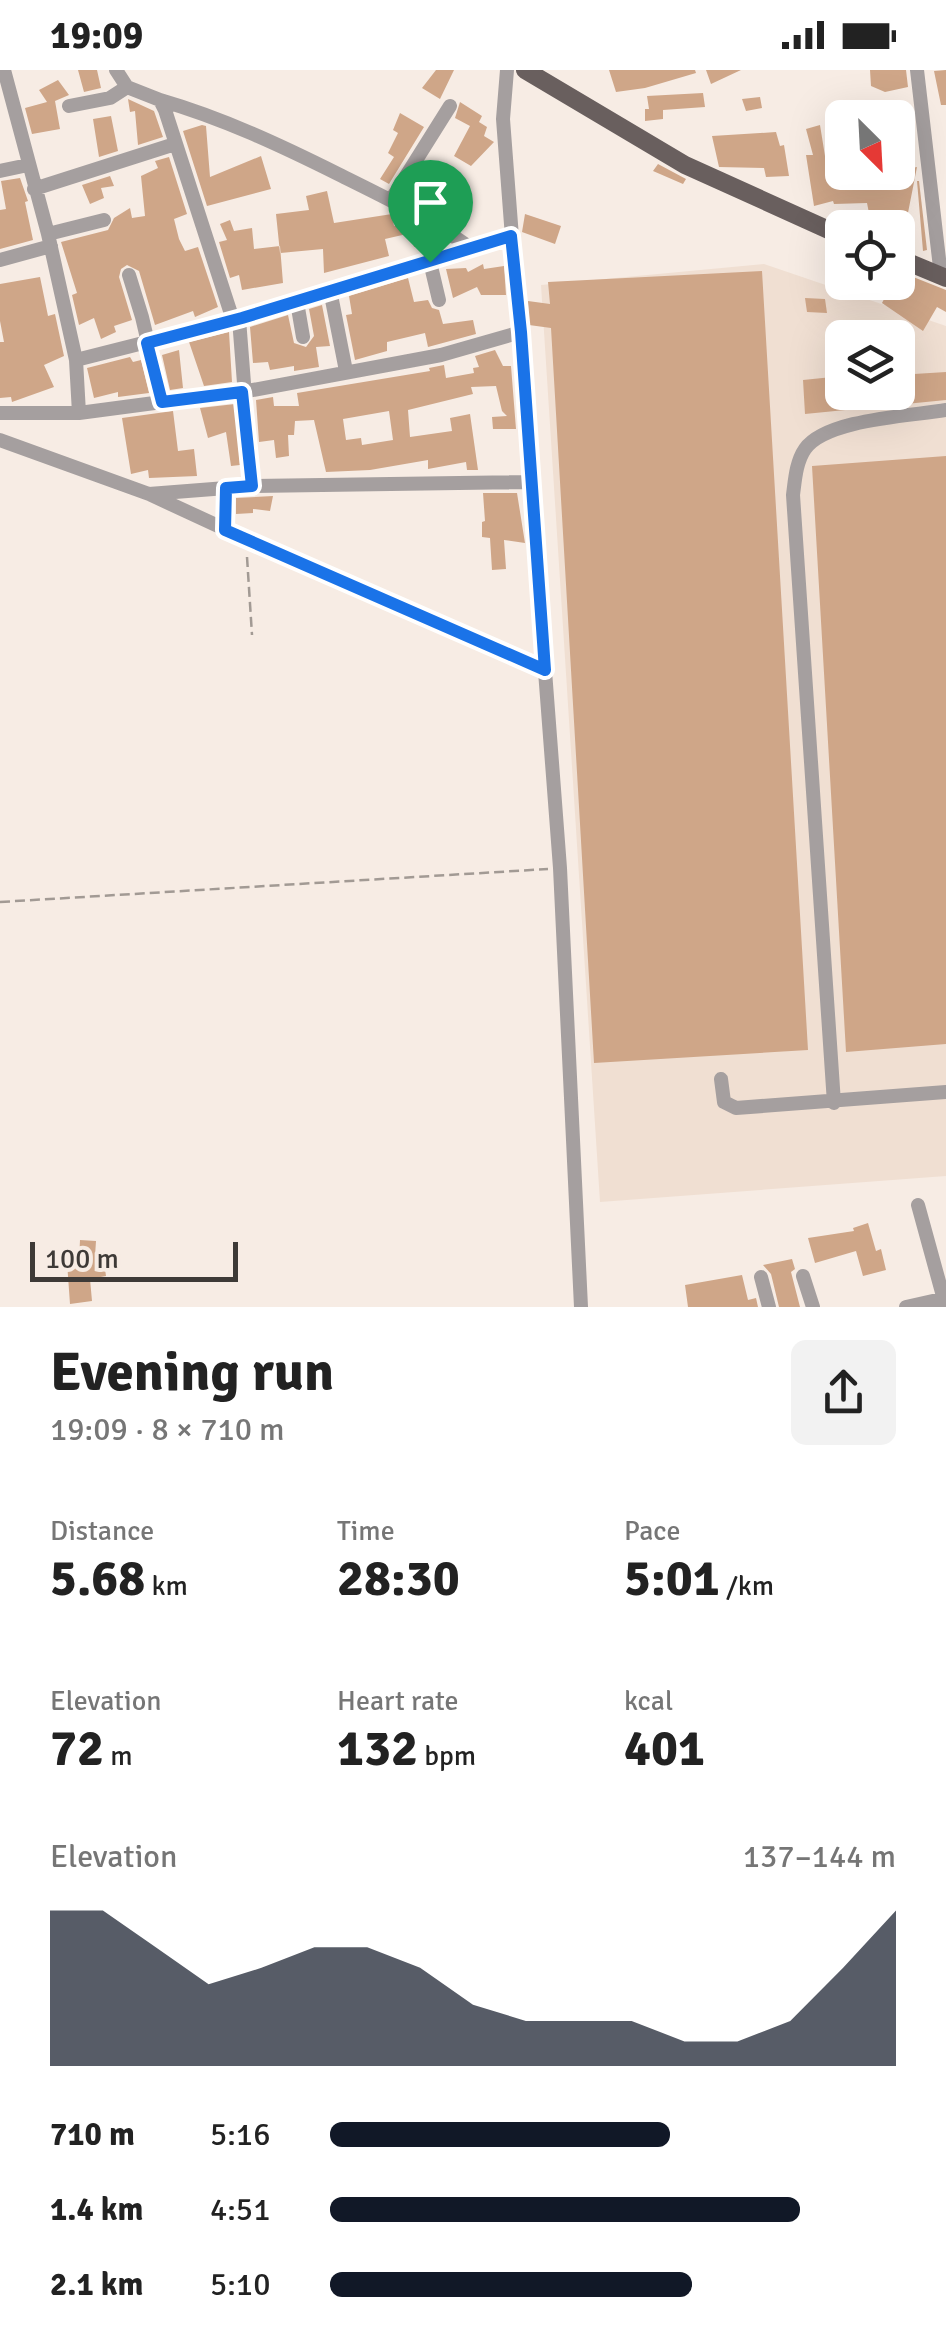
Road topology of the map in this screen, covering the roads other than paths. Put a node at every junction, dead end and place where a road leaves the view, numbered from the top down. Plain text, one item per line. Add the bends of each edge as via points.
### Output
1 (4, 70) edge
2 (116, 70) edge
3 (524, 70) edge
4 (917, 70) edge
5 (506, 76) edge
6 (127, 86) junction
7 (160, 100) junction
8 (69, 106) dead end
9 (450, 106) dead end
10 (175, 144) junction
11 (28, 165) junction
12 (0, 171) edge
13 (34, 189) junction
14 (391, 200) junction
15 (104, 220) dead end
16 (825, 228) edge
17 (511, 236) junction
18 (49, 240) junction
19 (472, 249) junction
20 (0, 260) edge
21 (430, 262) junction
22 (915, 265) edge
23 (128, 276) dead end
24 (944, 277) edge
25 (330, 290) junction
26 (439, 300) dead end
27 (296, 302) junction
28 (236, 320) junction
29 (521, 332) junction
30 (303, 337) dead end
31 (147, 343) junction
32 (76, 360) junction
33 (346, 371) junction
34 (242, 392) junction
35 (162, 402) junction
36 (946, 410) edge
37 (79, 412) junction
38 (0, 414) edge
39 (0, 440) edge
40 (531, 482) junction
41 (252, 486) junction
42 (226, 488) junction
43 (149, 494) junction
44 (225, 530) junction
45 (545, 670) junction
46 (721, 1079) dead end
47 (946, 1092) edge
48 (834, 1103) junction
49 (918, 1204) dead end
50 (803, 1276) dead end
51 (761, 1277) dead end
52 (946, 1298) edge
53 (580, 1307) edge
54 (770, 1307) edge
55 (813, 1307) edge
56 (906, 1307) edge
57 (946, 1307) edge

1 - 11 street
2 - 6 street
3 - 16 main road via 685,165
4 - 24 street
5 - 17 street
6 - 7 street
6 - 8 street via 110,98
7 - 10 street
7 - 14 street via 234,124
9 - 14 street
10 - 13 street
10 - 28 street
11 - 12 street
11 - 13 street
13 - 18 street
14 - 19 street
15 - 18 street
17 - 19 street
17 - 29 street
18 - 20 street
18 - 32 street
19 - 21 street
21 - 25 street
21 - 26 street
22 - 24 main road
23 - 31 street
25 - 27 street
25 - 33 street
27 - 28 street
27 - 30 street
28 - 31 street
28 - 34 street
29 - 33 street via 442,355
29 - 40 street
31 - 32 street
31 - 35 street
32 - 37 street
33 - 34 street
34 - 35 street
34 - 41 street
35 - 37 street
36 - 48 street via 856,424 816,439 798,463 793,495
37 - 38 street
39 - 43 street
40 - 41 street
40 - 45 street
41 - 42 street
42 - 43 street
42 - 44 street
43 - 44 street
44 - 45 street
45 - 53 street
46 - 48 street via 724,1102 732,1108
47 - 48 street
49 - 52 street
50 - 55 street
51 - 54 street
52 - 56 street
52 - 57 street

